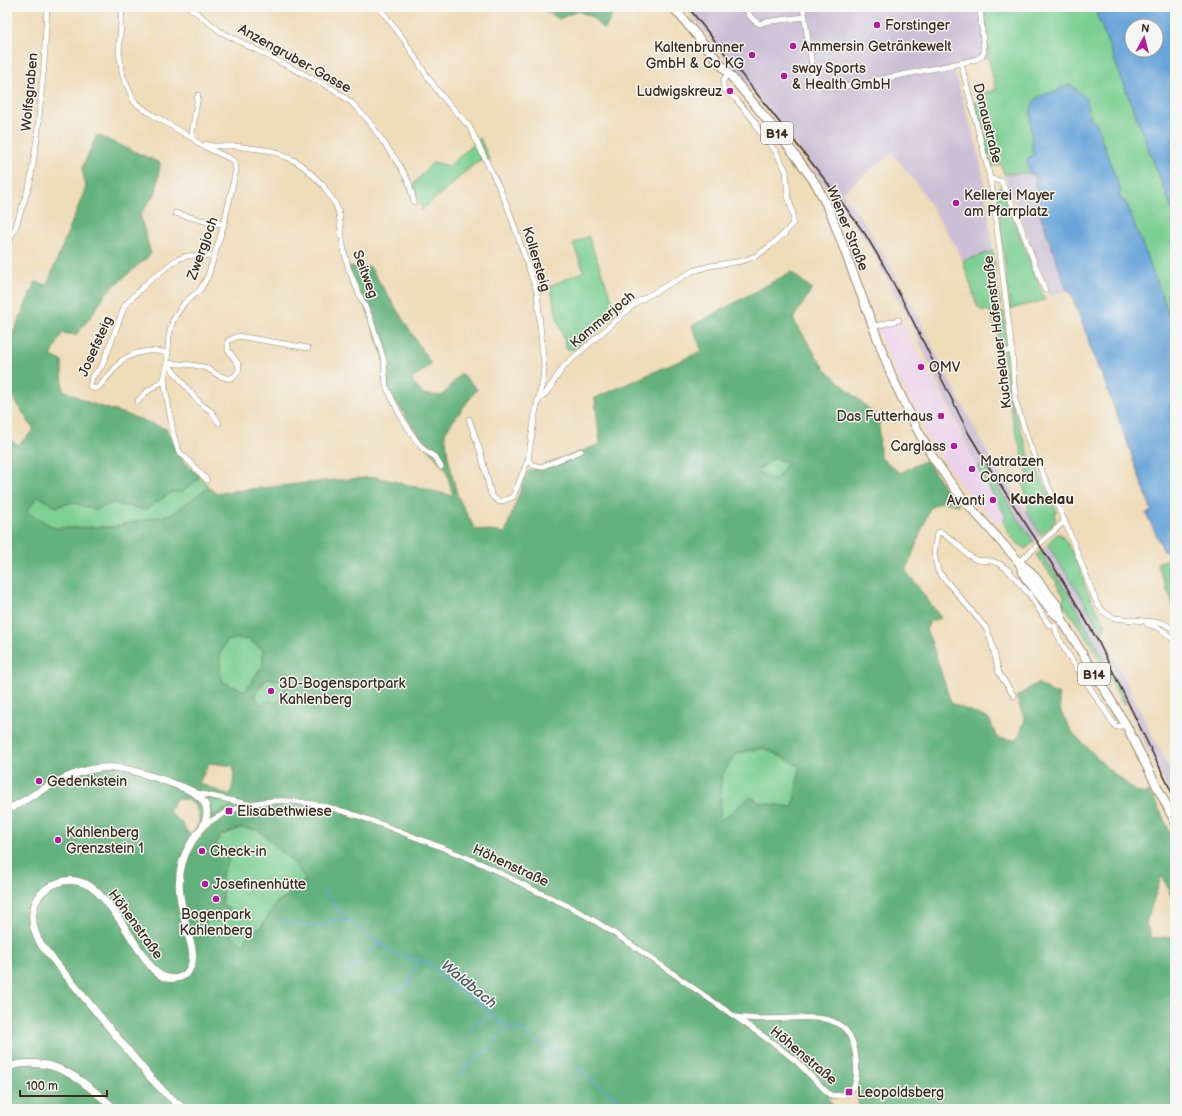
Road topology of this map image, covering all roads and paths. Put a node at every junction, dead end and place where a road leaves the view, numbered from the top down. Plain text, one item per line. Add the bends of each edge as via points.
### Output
1 (47, 7) edge
2 (122, 7) edge
3 (189, 7) edge
4 (380, 7) edge
5 (673, 7) edge
6 (745, 7) edge
7 (803, 7) edge
8 (980, 7) edge
9 (805, 17) junction
10 (961, 63) junction
11 (728, 73) junction
12 (198, 95) dead end
13 (192, 138) junction
14 (198, 141) junction
15 (990, 180) junction
16 (414, 202) dead end
17 (176, 213) dead end
18 (224, 224) junction
19 (7, 246) edge
20 (214, 257) junction
21 (1044, 290) dead end
22 (899, 320) dead end
23 (872, 327) junction
24 (308, 348) dead end
25 (1012, 350) junction
26 (168, 353) junction
27 (1000, 353) dead end
28 (167, 363) junction
29 (164, 380) junction
30 (138, 401) dead end
31 (538, 401) junction
32 (469, 419) dead end
33 (219, 423) dead end
34 (581, 451) dead end
35 (528, 460) junction
36 (441, 468) dead end
37 (207, 480) dead end
38 (1065, 521) junction
39 (1019, 562) junction
40 (1063, 622) junction
41 (1142, 622) junction
42 (1055, 626) junction
43 (1175, 630) edge
44 (1175, 640) edge
45 (1014, 696) dead end
46 (1126, 726) junction
47 (195, 793) junction
48 (249, 804) junction
49 (7, 810) edge
50 (1175, 822) edge
51 (204, 826) junction
52 (736, 1017) junction
53 (7, 1067) edge
54 (115, 1109) edge
55 (184, 1109) edge

1 - 19 street, Wolfsgraben via 37,138 30,183
2 - 13 street via 119,52 123,76 134,102
3 - 16 street, Anzengruber-Gasse via 221,32 333,89 352,103 368,120 400,166 409,183
4 - 31 street, Kollersteig via 440,94 470,126 508,208 537,292 544,367
5 - 11 main road, Wiener Straße / B14
6 - 9 street via 750,16 761,24
7 - 9 street
8 - 10 street via 984,52 977,59
9 - 10 street via 813,72 818,81 826,87 848,86
10 - 15 street, Donaustraße
11 - 23 main road, Wiener Straße / B14 via 816,184 831,214
11 - 31 street, Kammerjoch via 724,89 755,122 786,171 793,223 785,233 756,256 693,271 638,302 564,366 546,394
12 - 13 street
13 - 14 street
14 - 18 street, Zwergjoch via 235,163 235,178
14 - 36 street, Seitweg via 212,146 273,151 295,160 322,184 339,214 348,267 370,317 384,360 386,386 415,439 423,449 435,457
15 - 21 street, Donaustraße via 1002,181
15 - 25 street, Kuchelauer Hafenstraße
17 - 18 street via 206,222
18 - 20 street, Zwergjoch
20 - 26 street, Zwergjoch via 200,290 184,304 173,320
20 - 26 street, Josefsteig via 187,256 176,260 149,281 125,305 102,366 92,377 90,386 94,389 98,387 122,360 134,354 148,351
22 - 23 street
23 - 39 main road, Wiener Straße / B14 via 892,377 932,456 953,487
24 - 28 street via 238,336 228,340 228,350 239,365 236,375 231,378 198,365
25 - 27 street
25 - 38 street, Kuchelauer Hafenstraße via 1015,400 1019,414
26 - 28 street, Zwergjoch
28 - 29 street, Zwergjoch
28 - 33 street
29 - 30 street
29 - 37 street, Zwergjoch via 178,450
31 - 35 street, Kollersteig
32 - 35 street, Kollersteig via 494,498 500,502 514,497
34 - 35 street via 541,467 533,465
38 - 39 street
38 - 41 street, Kuchelauer Hafenstraße via 1097,604 1114,618
39 - 40 main road, B14 via 1031,572 1058,606
40 - 42 street
40 - 46 main road, B14
41 - 43 street, Kuchelauer Hafenstraße via 1164,623
41 - 44 street, Kuchelauer Hafenstraße via 1161,629
42 - 45 street via 1049,625 1029,594 1008,570 991,561 976,560 941,532 937,533 934,554 938,572 986,628 999,673
42 - 46 street via 1065,649 1116,727
46 - 50 main road, B14
47 - 48 street, Höhenstraße
47 - 49 street, Höhenstraße via 131,770 103,768 61,780
47 - 51 street, Höhenstraße via 206,806
48 - 51 street, Höhenstraße via 222,814
48 - 52 street, Höhenstraße via 290,801 320,805 476,861 574,909
51 - 55 street, Höhenstraße via 188,848 180,873 178,892 193,955 190,968 180,978 170,979 154,970 103,899 94,889 82,883 68,881 49,887 38,897 32,917 35,934 42,946 149,1076
52 - 52 street, Höhenstraße via 796,1061 830,1095 840,1096 852,1088 856,1078 854,1047 844,1028 836,1023 816,1018
53 - 54 street via 31,1064 63,1070 84,1083

